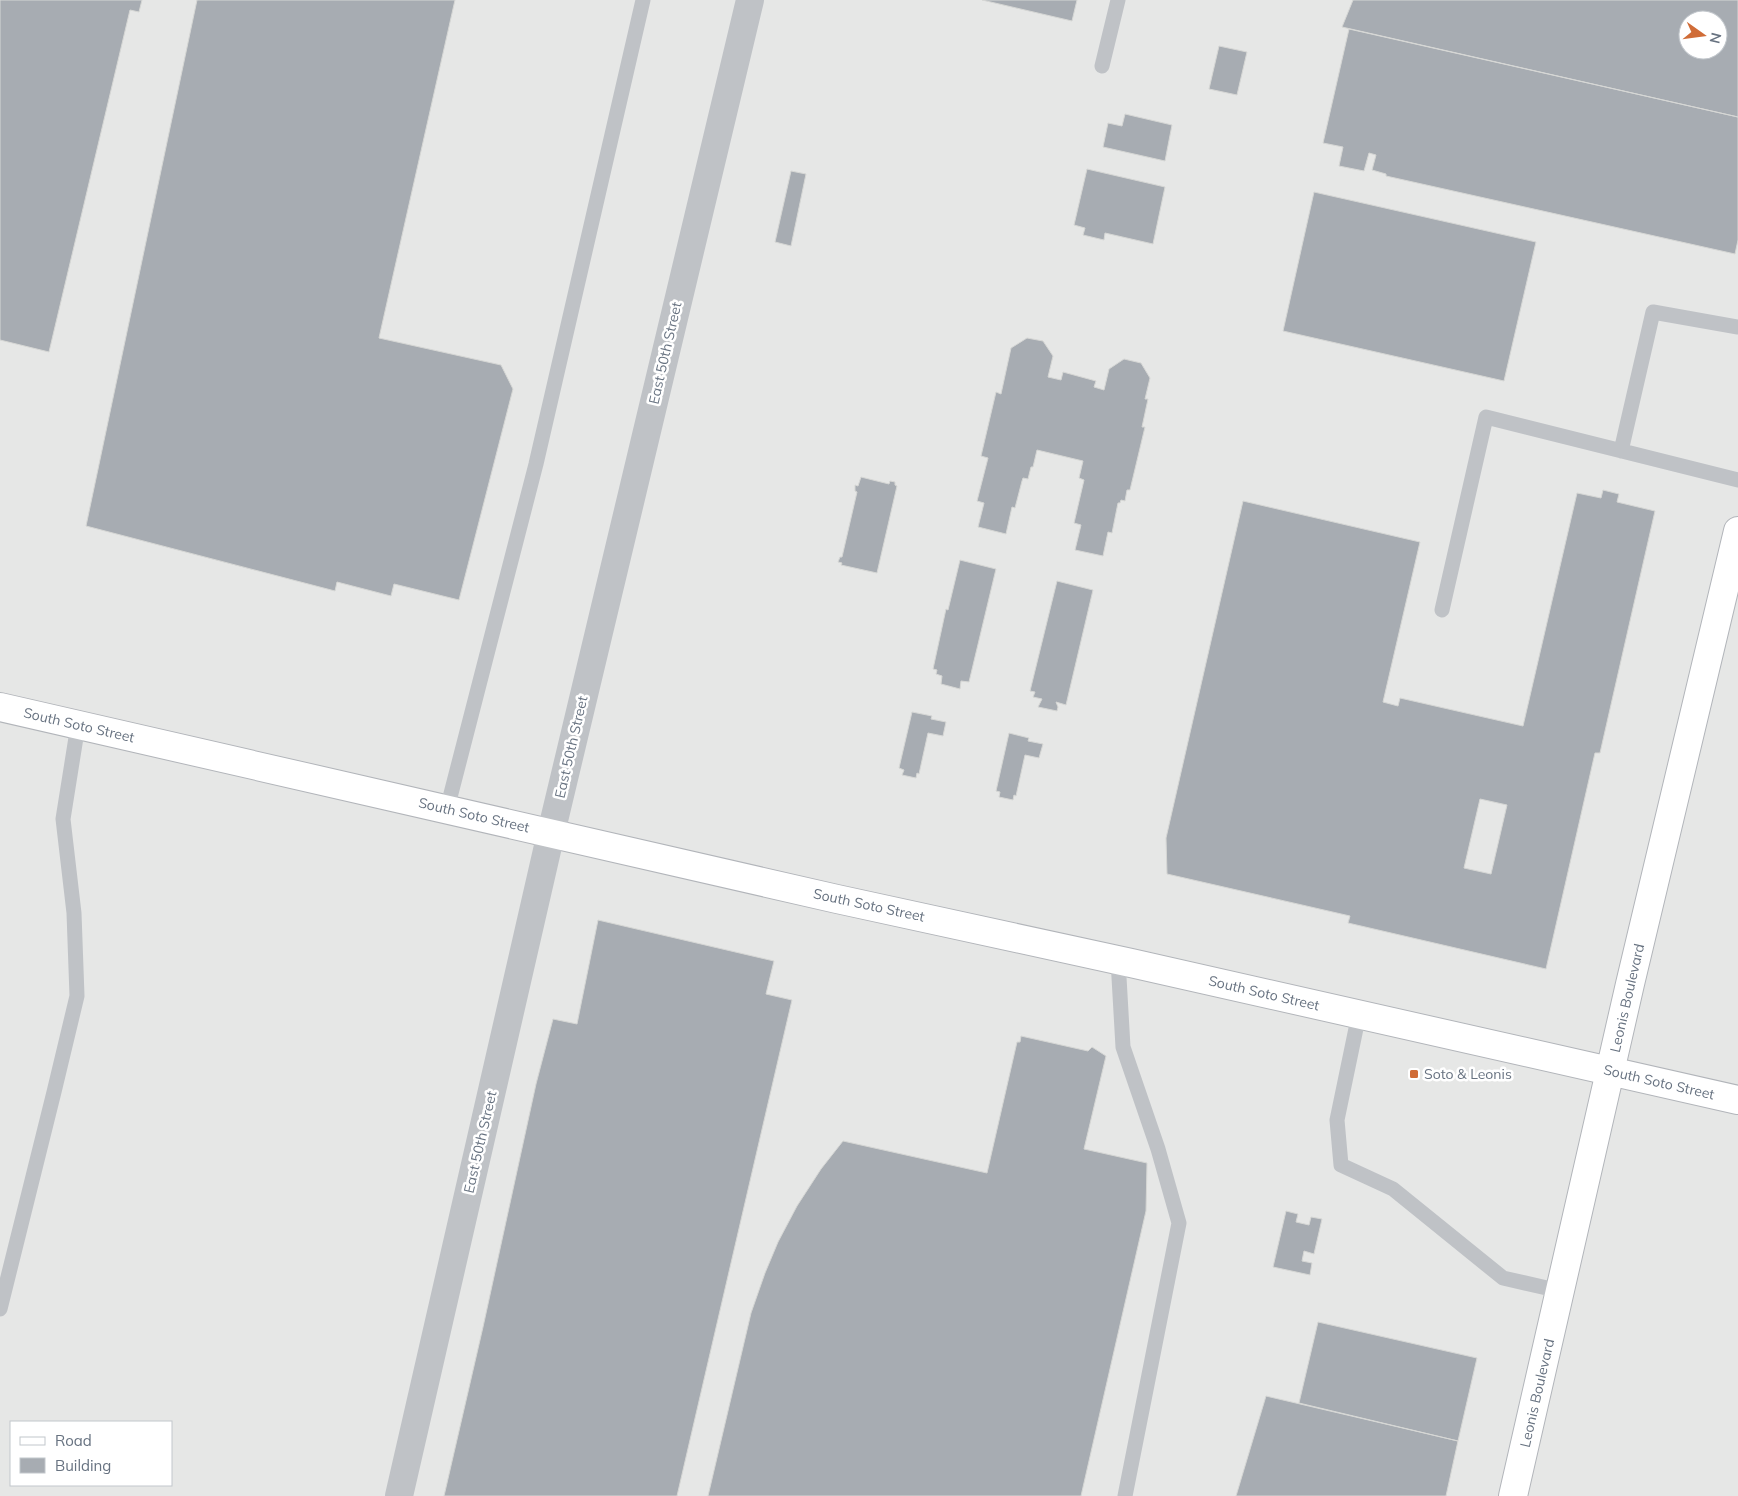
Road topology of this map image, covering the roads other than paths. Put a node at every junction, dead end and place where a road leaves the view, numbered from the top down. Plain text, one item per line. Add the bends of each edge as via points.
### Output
1 (643, 0) edge
2 (750, 0) edge
3 (1118, 0) edge
4 (1102, 66) dead end
5 (1738, 326) edge
6 (1621, 451) junction
7 (1738, 480) edge
8 (1738, 531) edge
9 (1442, 610) dead end
10 (0, 707) edge
11 (78, 725) junction
12 (447, 809) junction
13 (551, 833) junction
14 (1118, 960) junction
15 (1358, 1014) junction
16 (1610, 1071) junction
17 (1738, 1100) edge
18 (1560, 1291) junction
19 (0, 1309) edge
20 (399, 1496) edge
21 (1125, 1496) edge
22 (1513, 1496) edge

1 - 12 lane via 536,464
2 - 13 street, East 50th Street
3 - 4 lane
5 - 6 lane via 1653,312
6 - 7 lane
6 - 9 lane via 1486,417
8 - 16 main road, Leonis Boulevard
10 - 11 main road, South Soto Street
11 - 12 main road, South Soto Street
11 - 19 lane via 63,819 74,913 77,996
12 - 13 main road, South Soto Street
13 - 14 main road, South Soto Street
13 - 20 street, East 50th Street
14 - 15 main road, South Soto Street
14 - 21 lane via 1123,1047 1180,1223
15 - 16 main road, South Soto Street
15 - 18 lane via 1337,1120 1341,1165 1393,1189 1503,1278
16 - 17 main road, South Soto Street
16 - 18 main road, Leonis Boulevard
18 - 22 main road, Leonis Boulevard

